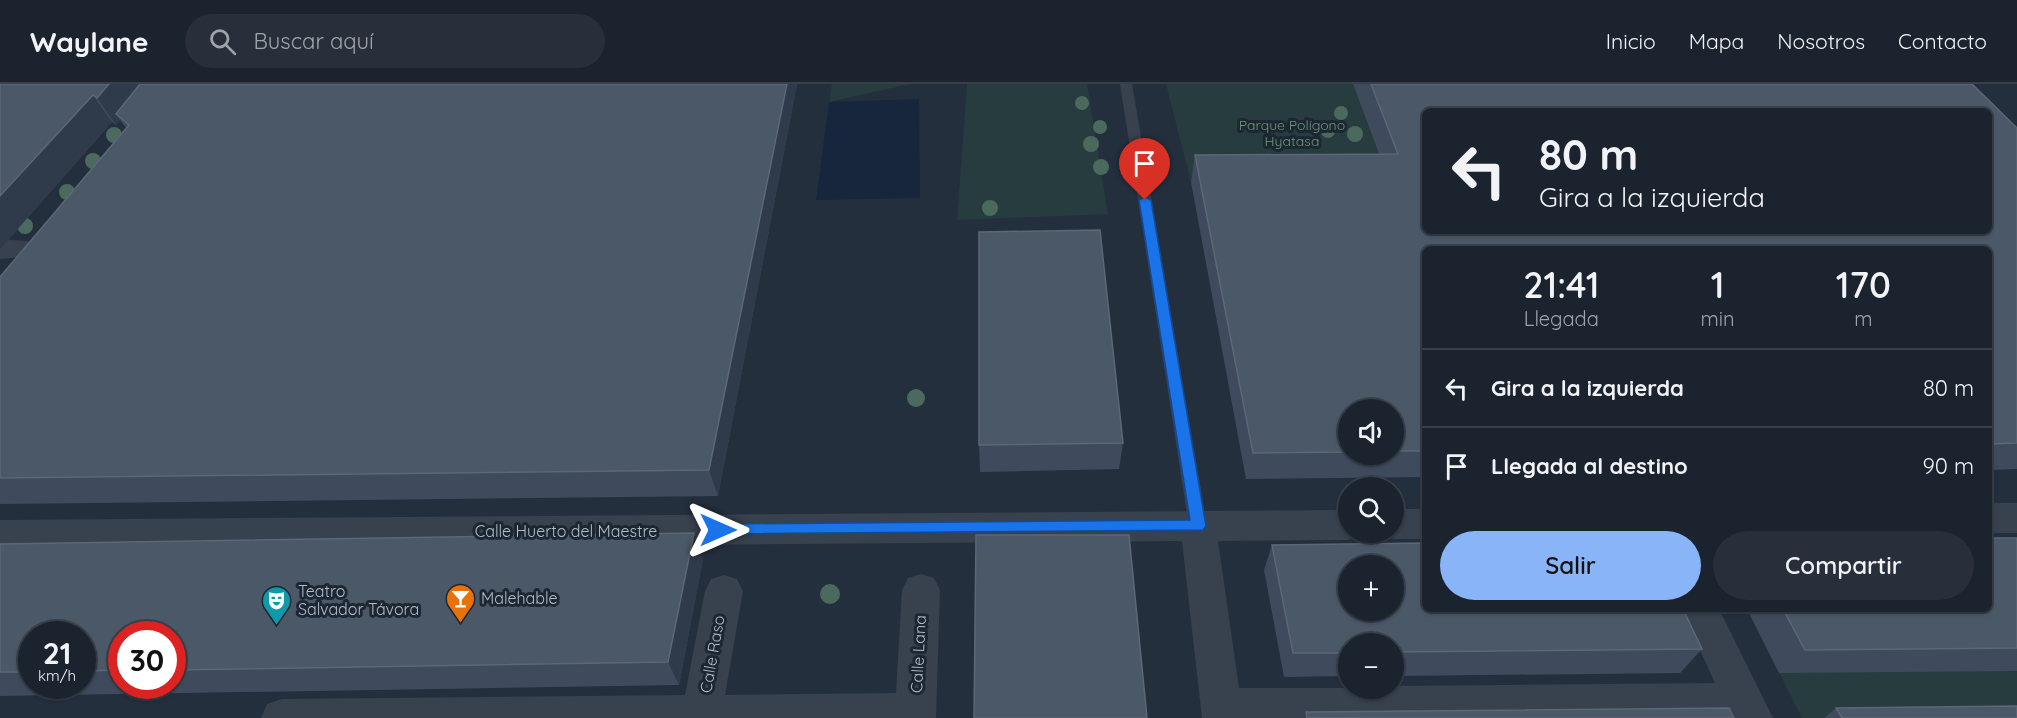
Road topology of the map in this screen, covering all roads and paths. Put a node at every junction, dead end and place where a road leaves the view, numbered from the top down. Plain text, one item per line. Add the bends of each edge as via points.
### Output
1 (1126, 84) edge
2 (1992, 518) edge
3 (2017, 518) edge
4 (1404, 524) edge
5 (1422, 524) edge
6 (1338, 525) edge
7 (1198, 526) junction
8 (0, 535) edge
9 (921, 590) dead end
10 (724, 591) dead end
11 (1701, 612) edge
12 (1748, 710) edge
13 (1222, 712) edge
14 (915, 715) edge
15 (702, 716) edge
16 (282, 718) edge

1 - 7 lane
2 - 3 street
4 - 5 street
6 - 7 street, Calle Huerto del Maestre
7 - 8 street, Calle Huerto del Maestre
7 - 13 street
9 - 14 street, Calle Lana
10 - 15 street, Calle Raso
11 - 12 street
12 - 13 street
14 - 15 street
15 - 16 street

